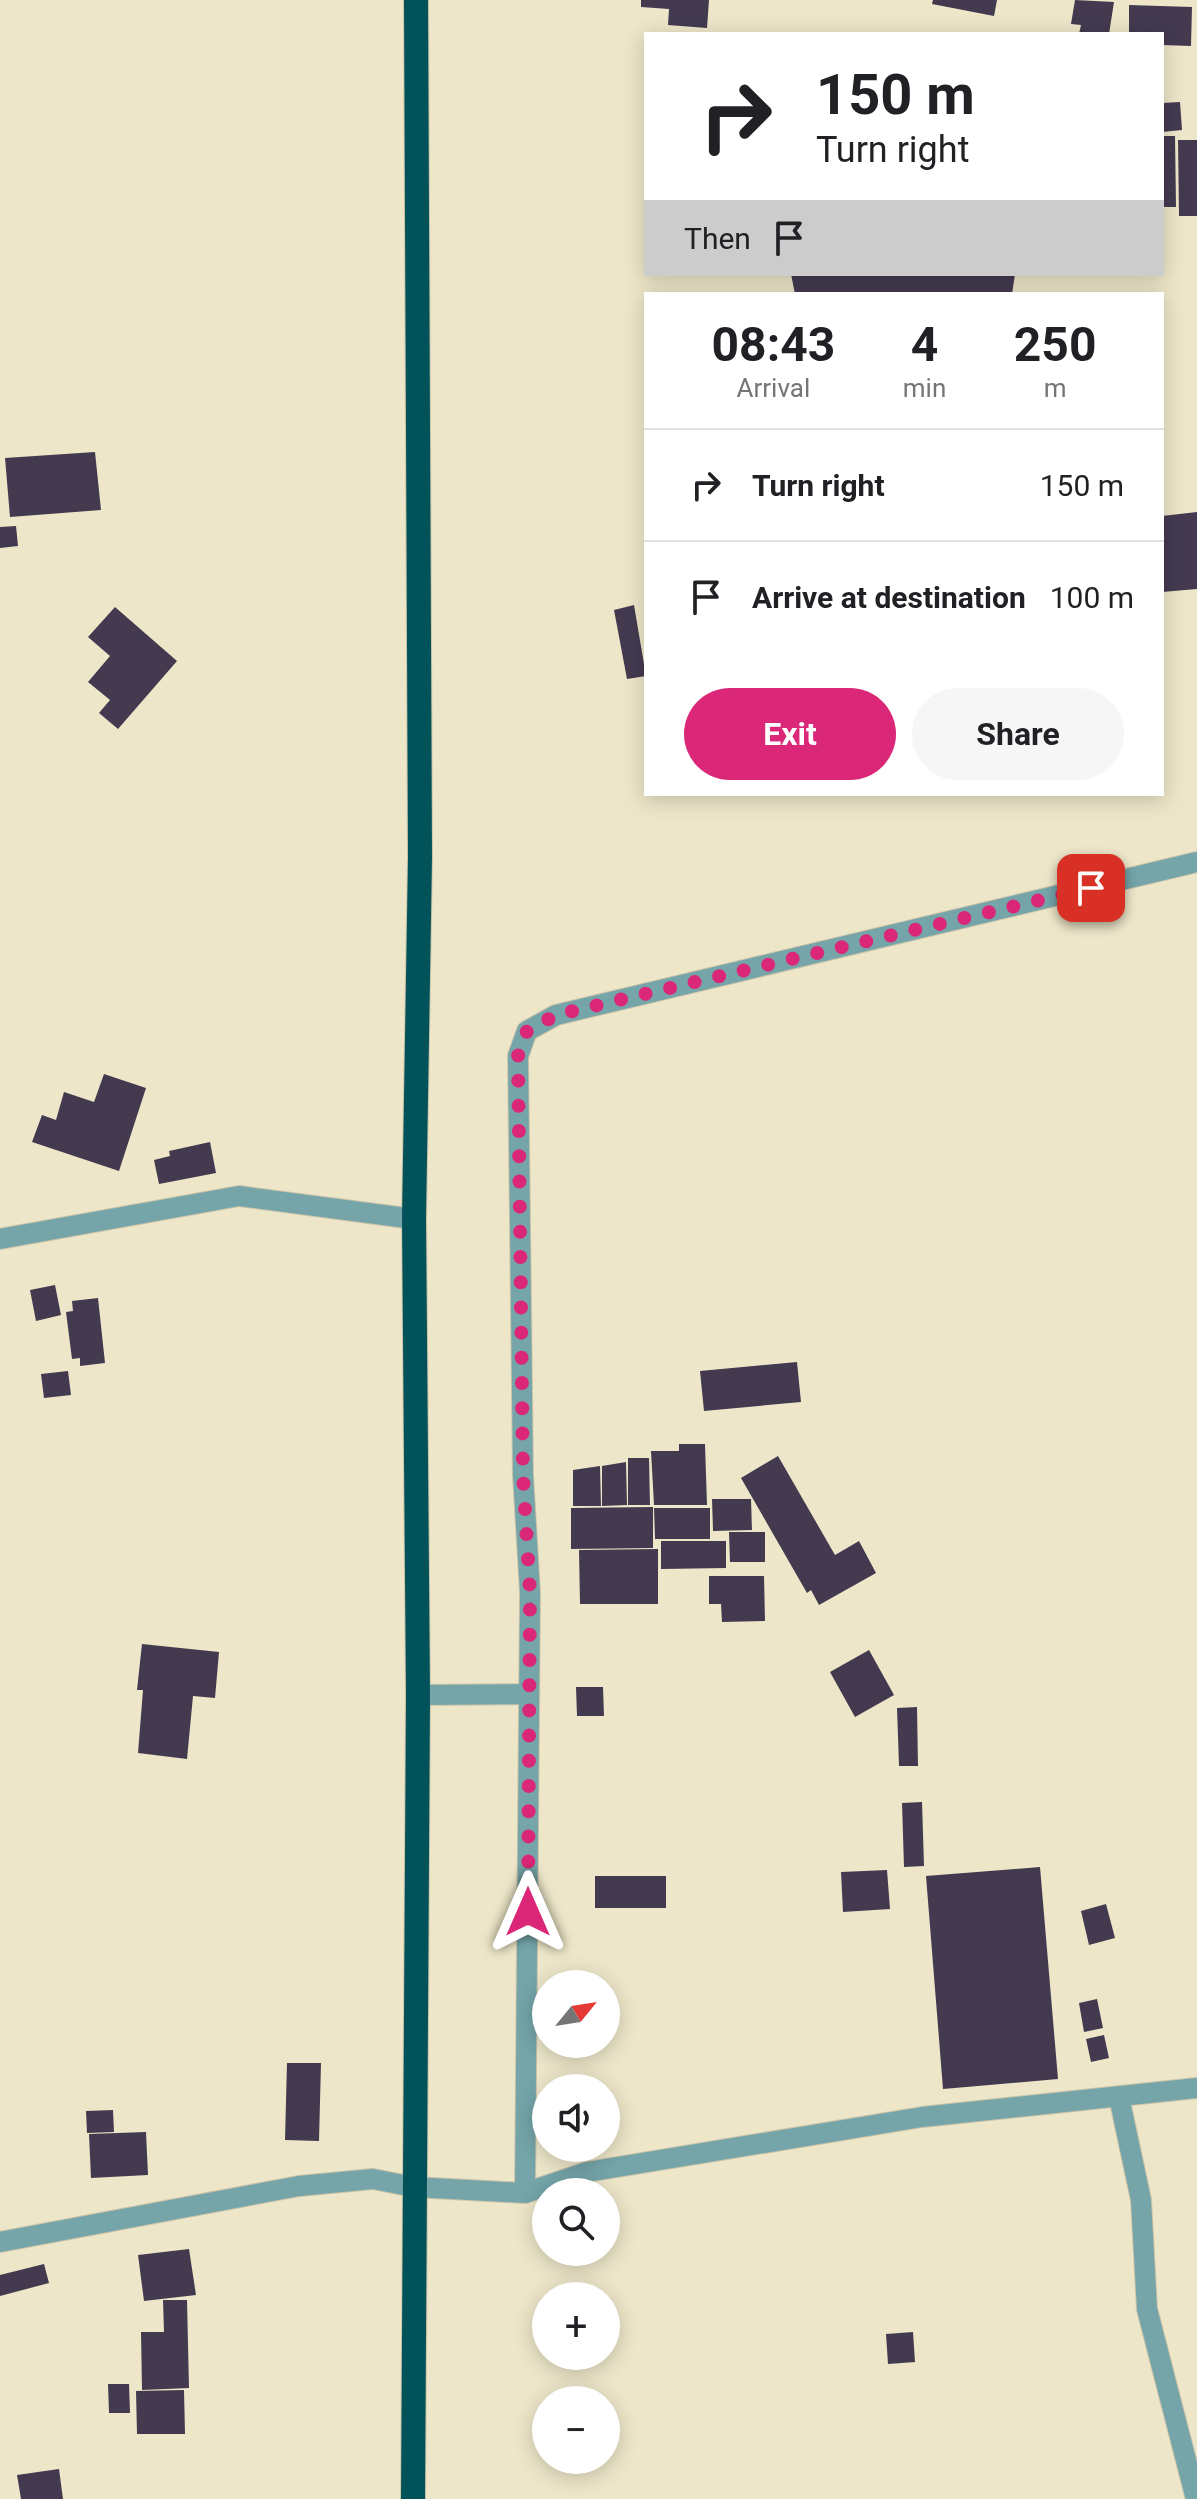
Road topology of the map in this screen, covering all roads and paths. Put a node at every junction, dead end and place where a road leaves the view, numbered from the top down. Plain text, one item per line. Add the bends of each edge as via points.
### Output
1 (416, 0) edge
2 (1197, 862) edge
3 (414, 1219) junction
4 (0, 1239) edge
5 (529, 1694) junction
6 (418, 1695) junction
7 (1197, 2088) edge
8 (1119, 2097) junction
9 (414, 2187) junction
10 (525, 2193) junction
11 (0, 2242) edge
12 (413, 2499) edge
13 (1196, 2499) edge

1 - 3 highway via 420,857
2 - 5 street via 556,1015 527,1031 518,1056
3 - 4 street via 239,1196
3 - 6 highway
5 - 6 street
5 - 10 street
6 - 9 highway
7 - 8 street
8 - 10 street via 907,2119 587,2172
8 - 13 street via 1141,2200 1147,2309
9 - 10 street
9 - 11 street via 373,2179 299,2186
9 - 12 highway

